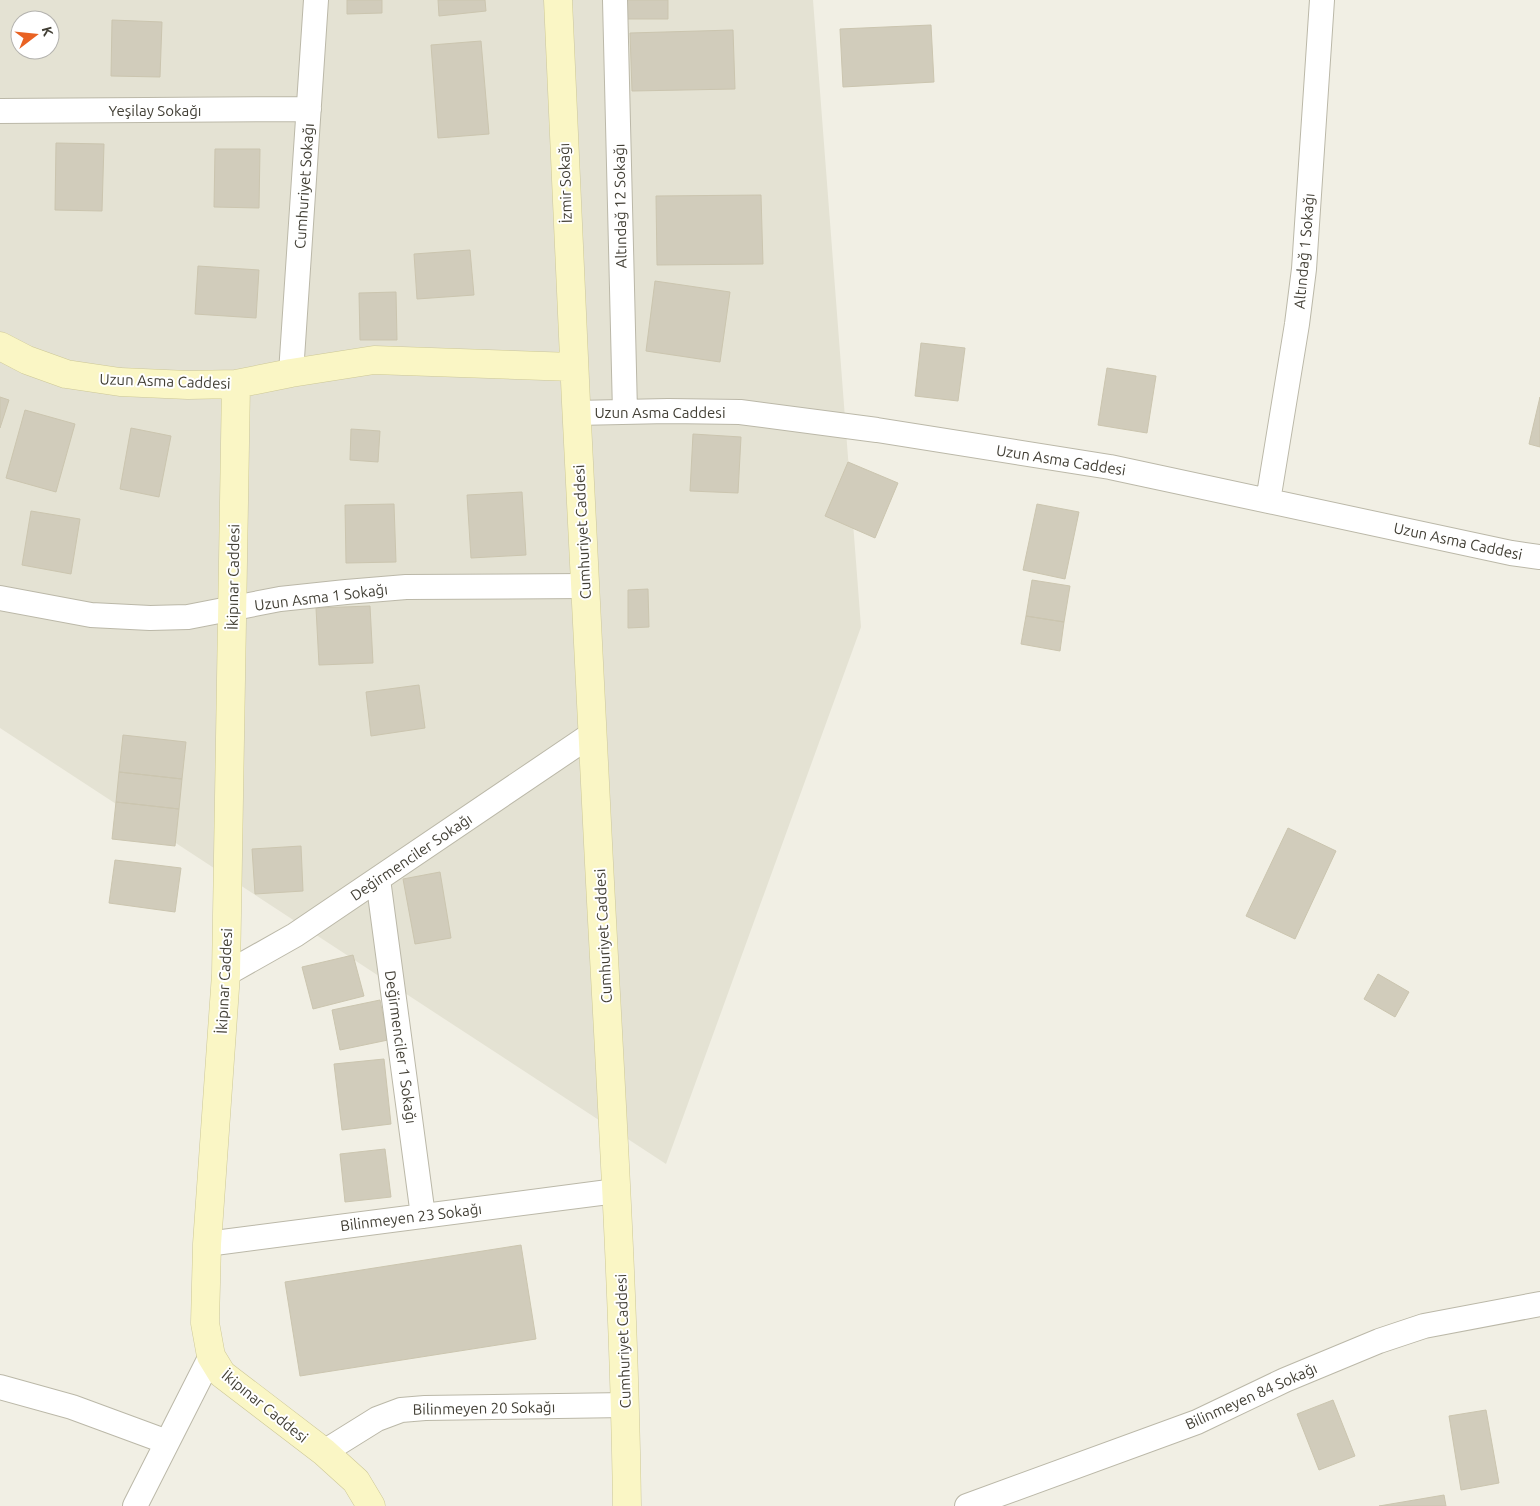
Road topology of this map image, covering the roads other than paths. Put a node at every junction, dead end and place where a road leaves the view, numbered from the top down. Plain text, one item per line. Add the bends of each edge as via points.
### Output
1 (316, 0) edge
2 (558, 0) edge
3 (616, 0) edge
4 (1322, 0) edge
5 (309, 109) junction
6 (0, 110) edge
7 (0, 346) edge
8 (573, 366) junction
9 (291, 373) junction
10 (236, 384) junction
11 (625, 412) junction
12 (576, 413) junction
13 (1268, 500) junction
14 (1540, 557) edge
15 (585, 586) junction
16 (0, 598) edge
17 (233, 608) junction
18 (592, 734) junction
19 (378, 879) junction
20 (226, 974) junction
21 (616, 1190) junction
22 (423, 1216) junction
23 (206, 1244) junction
24 (1540, 1304) edge
25 (211, 1356) junction
26 (0, 1386) edge
27 (626, 1406) junction
28 (167, 1442) junction
29 (324, 1452) junction
30 (135, 1506) edge
31 (371, 1506) edge
32 (627, 1506) edge
33 (967, 1506) edge

1 - 5 street, Cumhuriyet Sokağı
2 - 8 street, İzmir Sokağı
3 - 11 street, Altındağ 12 Sokağı
4 - 13 street, Altındağ 1 Sokağı via 1304,269
5 - 6 street, Yeşilay Sokağı
5 - 9 street, Cumhuriyet Sokağı
7 - 10 street, Uzun Asma Caddesi via 66,374 120,382
8 - 9 street, Uzun Asma Caddesi via 374,360
8 - 12 street, Cumhuriyet Caddesi
9 - 10 street, Uzun Asma Caddesi
10 - 17 street, İkipınar Caddesi
11 - 12 street, Uzun Asma Caddesi
11 - 13 street, Uzun Asma Caddesi via 740,412 877,430 1110,467
12 - 15 street, Cumhuriyet Caddesi
13 - 14 street, Uzun Asma Caddesi
15 - 17 street, Uzun Asma 1 Sokağı via 406,587 280,599
15 - 18 street, Cumhuriyet Caddesi
16 - 17 street, Uzun Asma 1 Sokağı via 91,615 150,618 188,617
17 - 20 street, İkipınar Caddesi
18 - 19 street, Değirmenciler Sokağı
18 - 21 street, Cumhuriyet Caddesi
19 - 20 street, Değirmenciler Sokağı via 295,934
19 - 22 street, Değirmenciler 1 Sokağı
20 - 23 street, İkipınar Caddesi
21 - 22 street, Bilinmeyen 23 Sokağı
21 - 27 street, Cumhuriyet Caddesi
22 - 23 street, Bilinmeyen 23 Sokağı
23 - 25 street, İkipınar Caddesi via 205,1323
24 - 33 street, Bilinmeyen 84 Sokağı via 1424,1326 1379,1341 1285,1380 1197,1422
25 - 28 street
25 - 29 street, İkipınar Caddesi via 222,1374
26 - 28 street via 72,1407
27 - 29 street, Bilinmeyen 20 Sokağı via 401,1410 377,1419
27 - 32 street, Cumhuriyet Caddesi
28 - 30 street
29 - 31 street, İkipınar Caddesi via 356,1481

